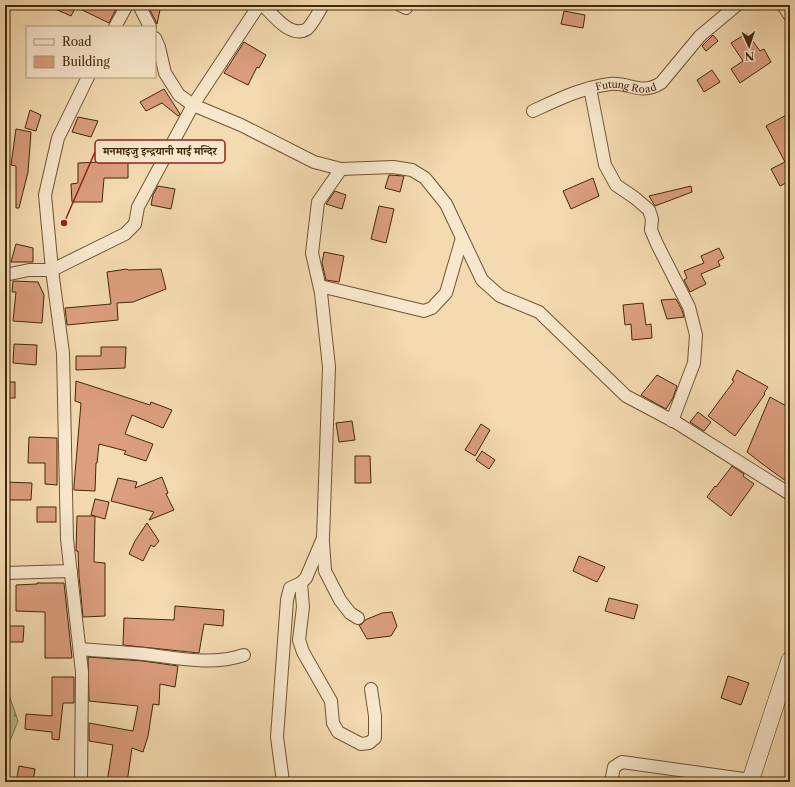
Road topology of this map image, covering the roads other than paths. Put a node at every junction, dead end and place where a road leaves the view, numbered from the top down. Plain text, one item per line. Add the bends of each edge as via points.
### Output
1 (127, 5) edge
2 (139, 5) edge
3 (259, 5) edge
4 (263, 5) edge
5 (323, 5) edge
6 (737, 5) edge
7 (784, 5) edge
8 (790, 16) edge
9 (116, 26) edge
10 (150, 26) edge
11 (156, 40) edge
12 (88, 78) edge
13 (590, 88) junction
14 (193, 105) junction
15 (533, 110) dead end
16 (341, 169) junction
17 (462, 238) junction
18 (52, 270) junction
19 (5, 275) edge
20 (320, 286) junction
21 (672, 421) junction
22 (790, 494) edge
23 (323, 538) junction
24 (71, 571) junction
25 (5, 573) edge
26 (301, 583) junction
27 (358, 618) dead end
28 (80, 649) junction
29 (244, 656) dead end
30 (790, 660) edge
31 (371, 689) dead end
32 (750, 781) edge
33 (81, 782) edge
34 (283, 782) edge
35 (611, 782) edge

1 - 9 street
2 - 10 street
3 - 14 street
4 - 5 street via 289,29 300,31 308,28
6 - 13 street, Futung Road via 700,36 662,83 654,88 612,84
7 - 8 street
11 - 14 street via 165,73 179,95
12 - 18 street via 58,138 44,196
13 - 15 street, Futung Road
13 - 21 street via 605,165 616,185 650,210 654,237 689,307 696,335 694,364
14 - 16 street via 314,162
14 - 18 street via 138,207 135,224 125,234
16 - 17 street via 412,170 425,178 446,204
16 - 20 street via 318,202 312,254
17 - 20 street via 446,293 432,308 424,311
17 - 21 street via 482,280 500,296 540,312 626,396
18 - 19 street via 29,270
18 - 24 street via 63,353 67,539
20 - 23 street via 329,368
21 - 22 street
23 - 26 street via 306,578
23 - 27 street via 325,570 340,600 350,613
24 - 25 street
24 - 28 street
26 - 31 street via 303,607 299,640 303,652 331,700 333,723 338,732 361,744 369,743 375,738
26 - 34 street via 290,588 287,600 277,736
28 - 29 street via 191,661
28 - 33 street
30 - 32 street
32 - 35 street via 622,762 614,767

